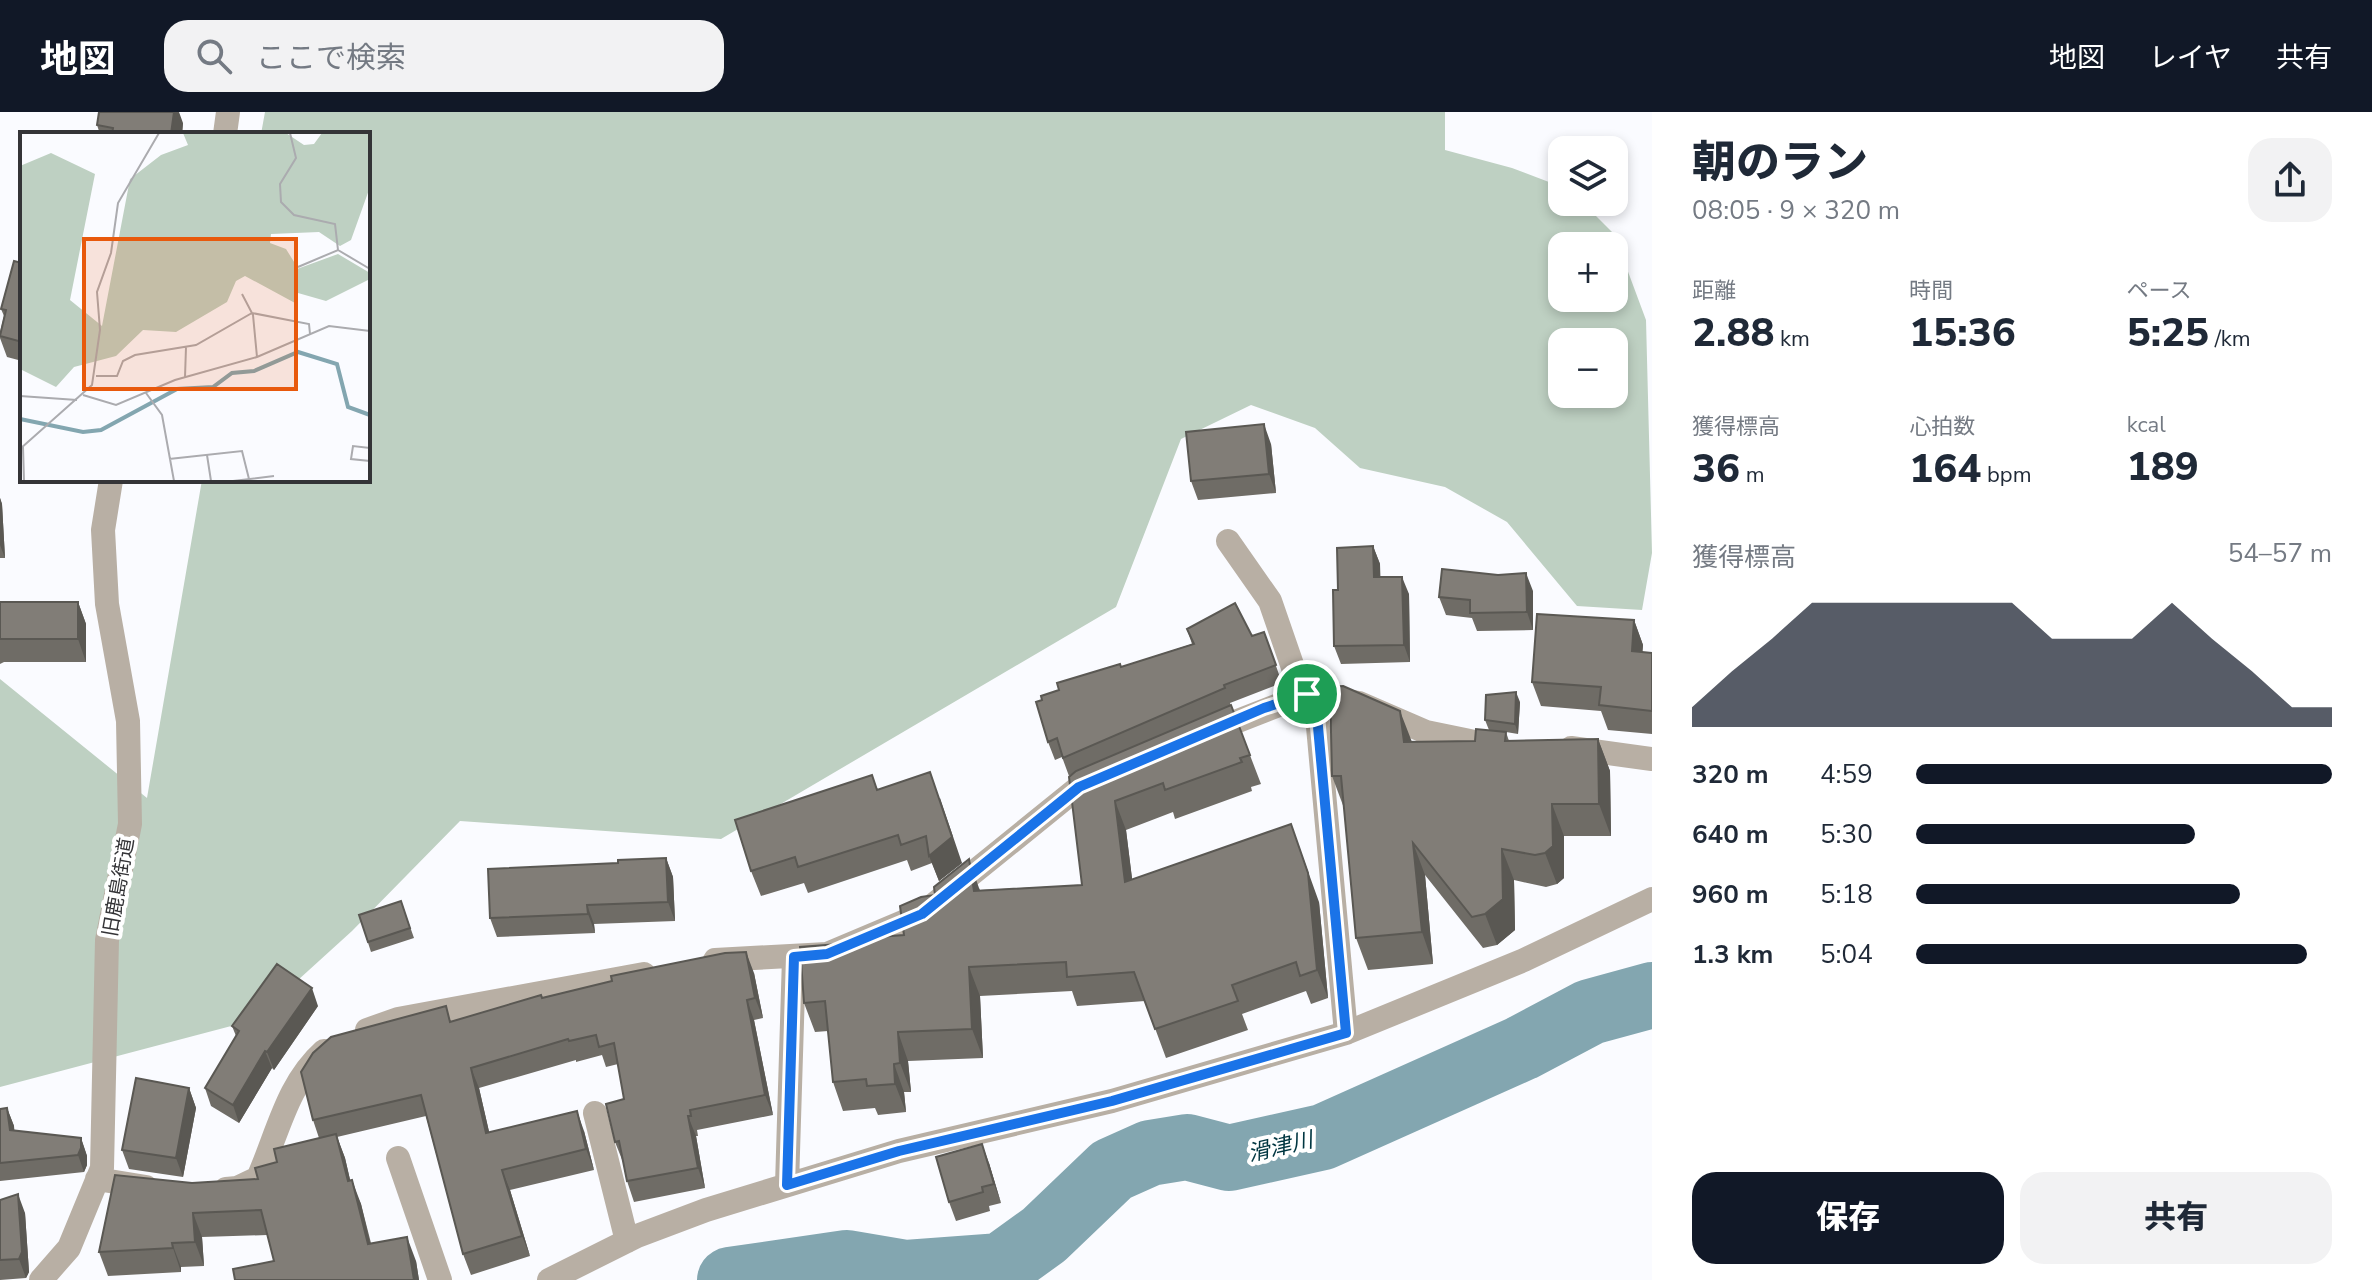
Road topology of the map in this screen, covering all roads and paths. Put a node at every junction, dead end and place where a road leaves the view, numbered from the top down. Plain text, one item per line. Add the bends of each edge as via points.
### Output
1 (228, 112) edge
2 (225, 132) edge
3 (111, 482) edge
4 (1228, 541) dead end
5 (1307, 694) junction
6 (1179, 745) edge
7 (1554, 747) edge
8 (1518, 748) edge
9 (1652, 759) edge
10 (1122, 769) edge
11 (1652, 899) edge
12 (794, 957) junction
13 (1346, 1033) junction
14 (595, 1113) dead end
15 (398, 1158) dead end
16 (97, 1179) junction
17 (787, 1185) junction
18 (163, 1190) edge
19 (208, 1191) edge
20 (627, 1241) junction
21 (41, 1280) edge
22 (440, 1280) edge
23 (549, 1280) edge

1 - 2 street
3 - 16 street, 旧鹿島街道 via 103,530 107,604 128,721 130,824 107,940 105,1106
4 - 5 street via 1270,601 1299,685
5 - 6 street
5 - 8 street via 1359,703 1426,732
5 - 13 street via 1316,705
7 - 9 street
10 - 12 street via 1079,787 922,914 827,954
11 - 13 street via 1524,960
12 - 17 street
12 - 19 street via 701,960 398,1019 334,1041 294,1087 258,1178 237,1188
13 - 17 street via 1112,1101 899,1151
14 - 20 street
15 - 22 street
16 - 18 street
16 - 21 street, 旧鹿島街道 via 69,1248
17 - 20 street
20 - 23 street

